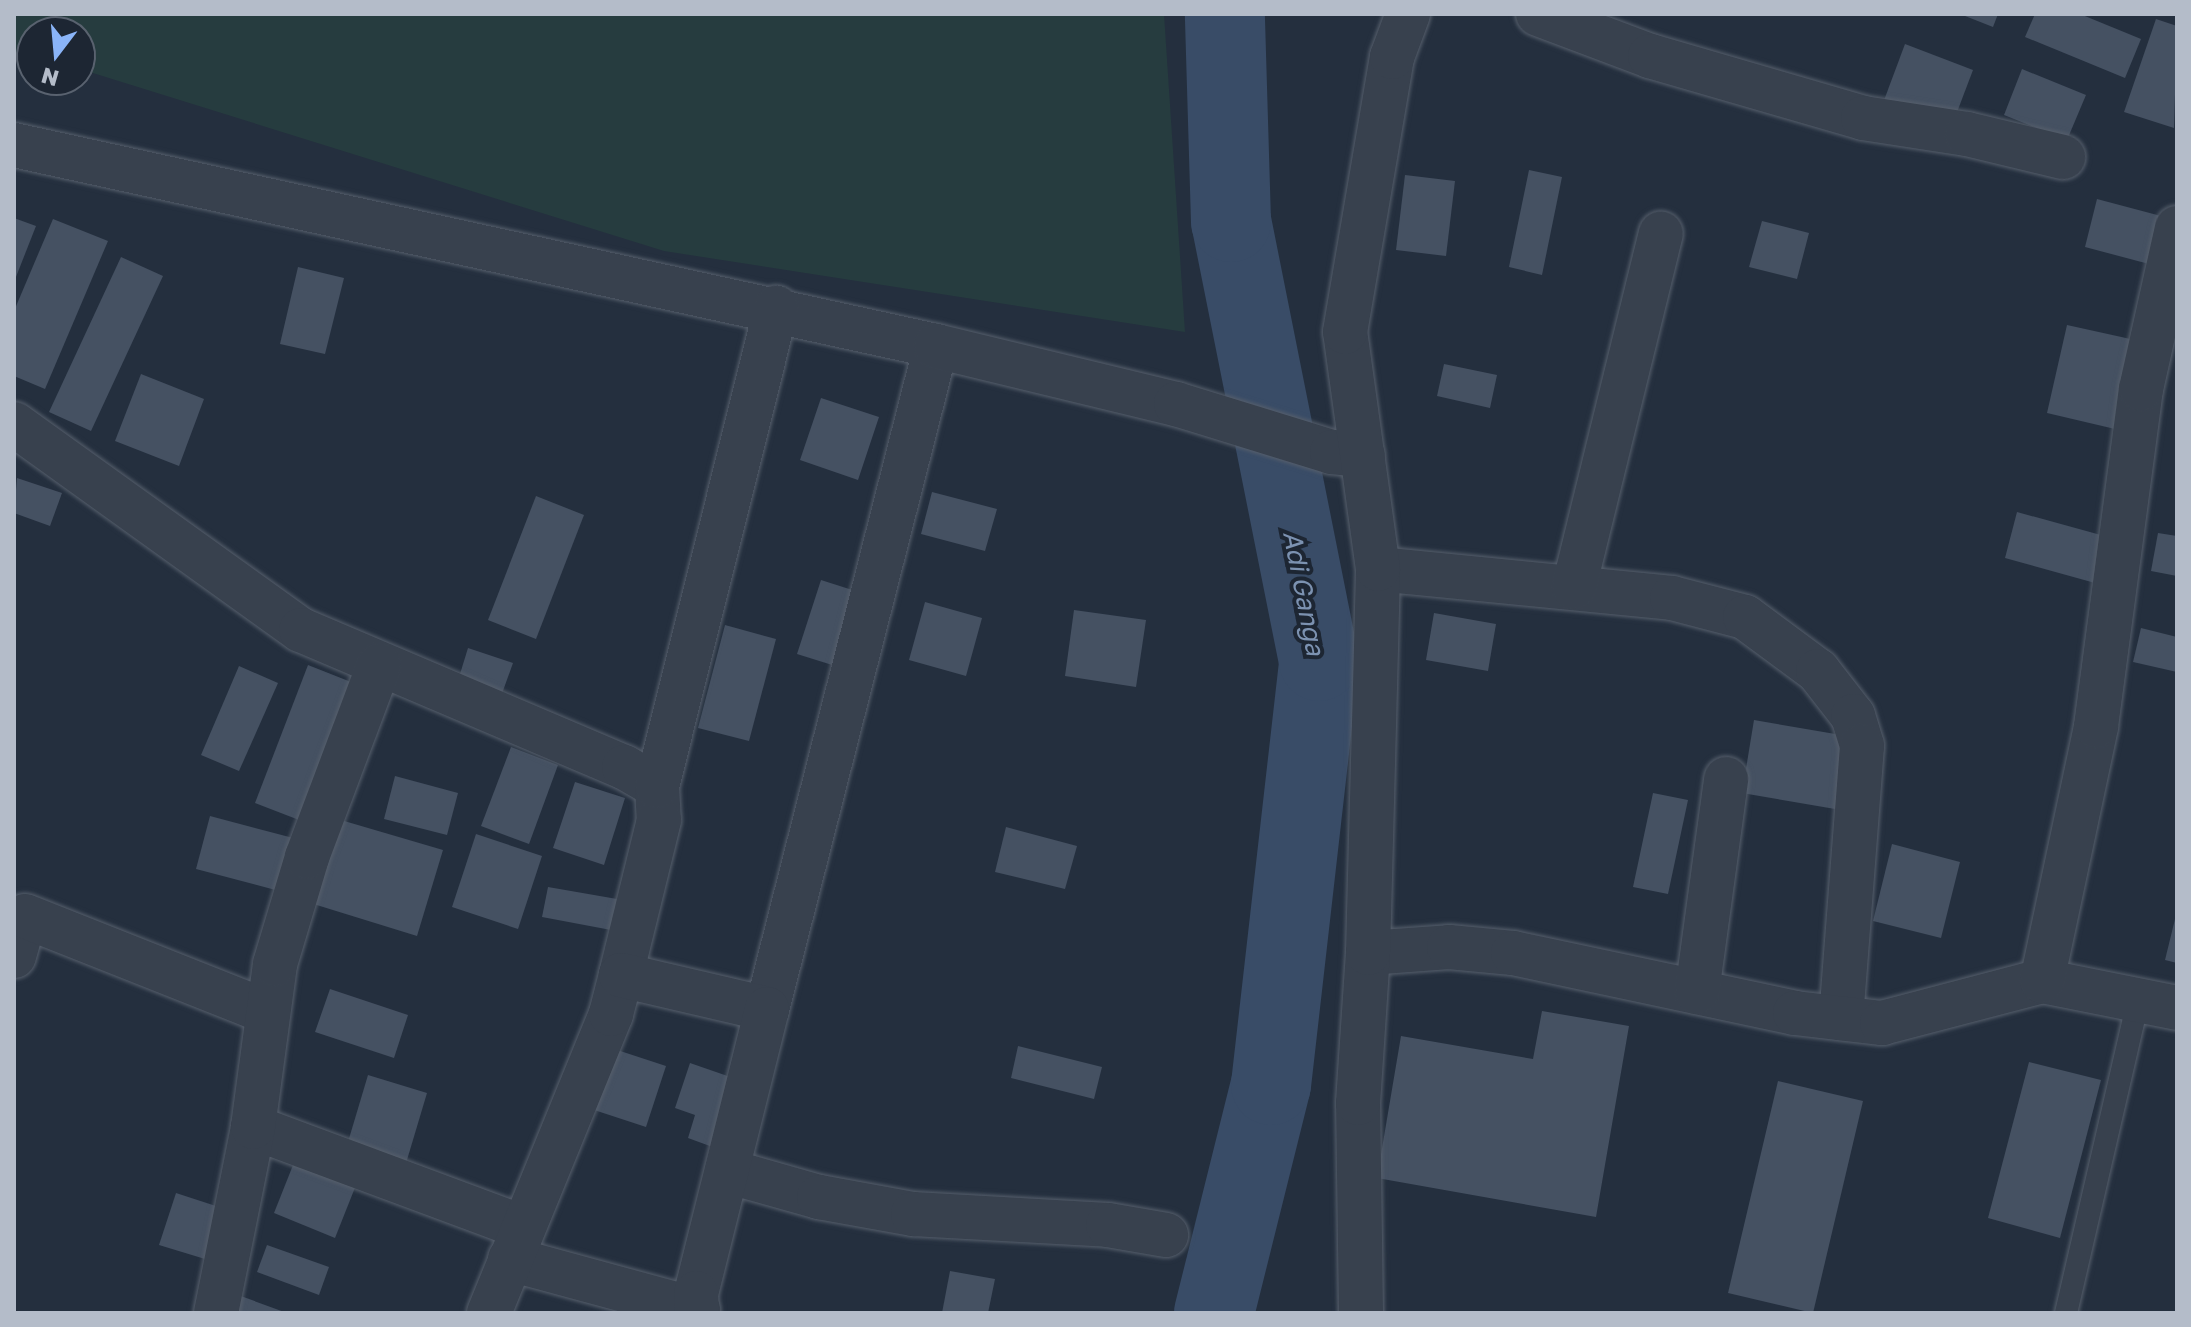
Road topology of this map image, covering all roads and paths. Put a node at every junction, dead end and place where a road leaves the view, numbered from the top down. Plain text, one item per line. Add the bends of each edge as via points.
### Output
1 (1408, 14) edge
2 (1538, 14) edge
3 (14, 145) edge
4 (2063, 157) dead end
5 (2177, 228) edge
6 (1661, 234) dead end
7 (776, 308) junction
8 (936, 346) junction
9 (14, 424) edge
10 (1354, 458) junction
11 (1377, 555) junction
12 (1574, 587) junction
13 (379, 665) junction
14 (1726, 779) dead end
15 (657, 786) junction
16 (1368, 953) junction
17 (14, 956) edge
18 (621, 975) junction
19 (2042, 981) junction
20 (1697, 992) junction
21 (2158, 1003) edge
22 (767, 1009) junction
23 (267, 1012) junction
24 (1841, 1018) junction
25 (253, 1127) junction
26 (727, 1171) junction
27 (1166, 1235) dead end
28 (516, 1243) junction
29 (697, 1312) edge
30 (216, 1313) edge
31 (489, 1313) edge
32 (1361, 1313) edge
33 (2066, 1313) edge

1 - 10 street via 1392,57 1345,332
2 - 4 street via 1650,56 1863,118 1967,134
3 - 7 street
5 - 19 street via 2141,389 2096,726
6 - 12 street
7 - 8 street
7 - 15 street
8 - 10 street via 1176,404
8 - 22 street
9 - 13 street via 301,630
10 - 11 street
11 - 12 street
11 - 16 street
12 - 24 street via 1672,598 1745,617 1818,671 1853,716 1862,746
13 - 15 street via 624,767
13 - 23 street via 307,857 275,964
14 - 20 street
15 - 18 street via 659,820
16 - 20 street via 1449,947 1513,953
16 - 32 street via 1358,1103
17 - 23 street via 25,916
18 - 22 street
18 - 28 street via 611,1014
19 - 21 street
19 - 24 street via 1882,1023
20 - 24 street
21 - 33 lane
22 - 26 street
23 - 25 street
25 - 28 street
25 - 30 street
26 - 27 street via 819,1197 913,1214 1108,1225
26 - 29 street via 696,1293
28 - 29 street
28 - 31 street

